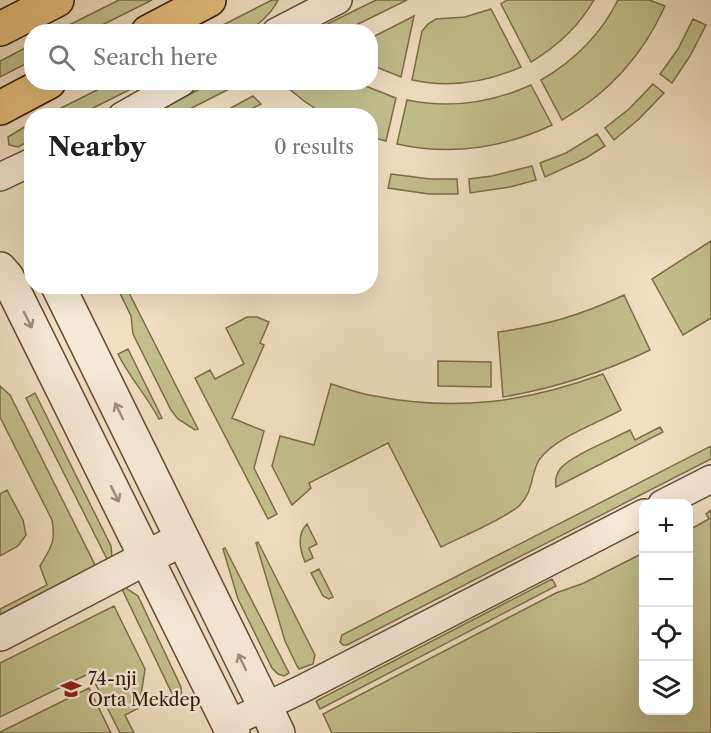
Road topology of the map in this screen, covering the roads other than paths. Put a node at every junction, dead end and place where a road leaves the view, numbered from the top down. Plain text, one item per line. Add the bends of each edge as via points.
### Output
1 (57, 0) edge
2 (209, 0) edge
3 (299, 0) edge
4 (338, 0) edge
5 (163, 24) edge
6 (284, 24) edge
7 (291, 24) edge
8 (0, 29) edge
9 (34, 90) edge
10 (169, 90) edge
11 (0, 108) edge
12 (136, 108) edge
13 (24, 166) edge
14 (0, 177) edge
15 (0, 269) edge
16 (62, 294) edge
17 (711, 479) edge
18 (672, 499) edge
19 (639, 516) edge
20 (182, 539) junction
21 (147, 558) junction
22 (0, 634) edge
23 (271, 720) edge
24 (231, 728) edge

1 - 8 main road
2 - 5 main road
3 - 6 street
4 - 7 street
9 - 11 main road
10 - 12 street
13 - 14 street
15 -> 21 street
20 -> 16 street
17 - 18 street
19 - 23 street
20 - 21 street
23 -> 20 street
21 - 22 street
21 - 24 street
23 - 24 street

